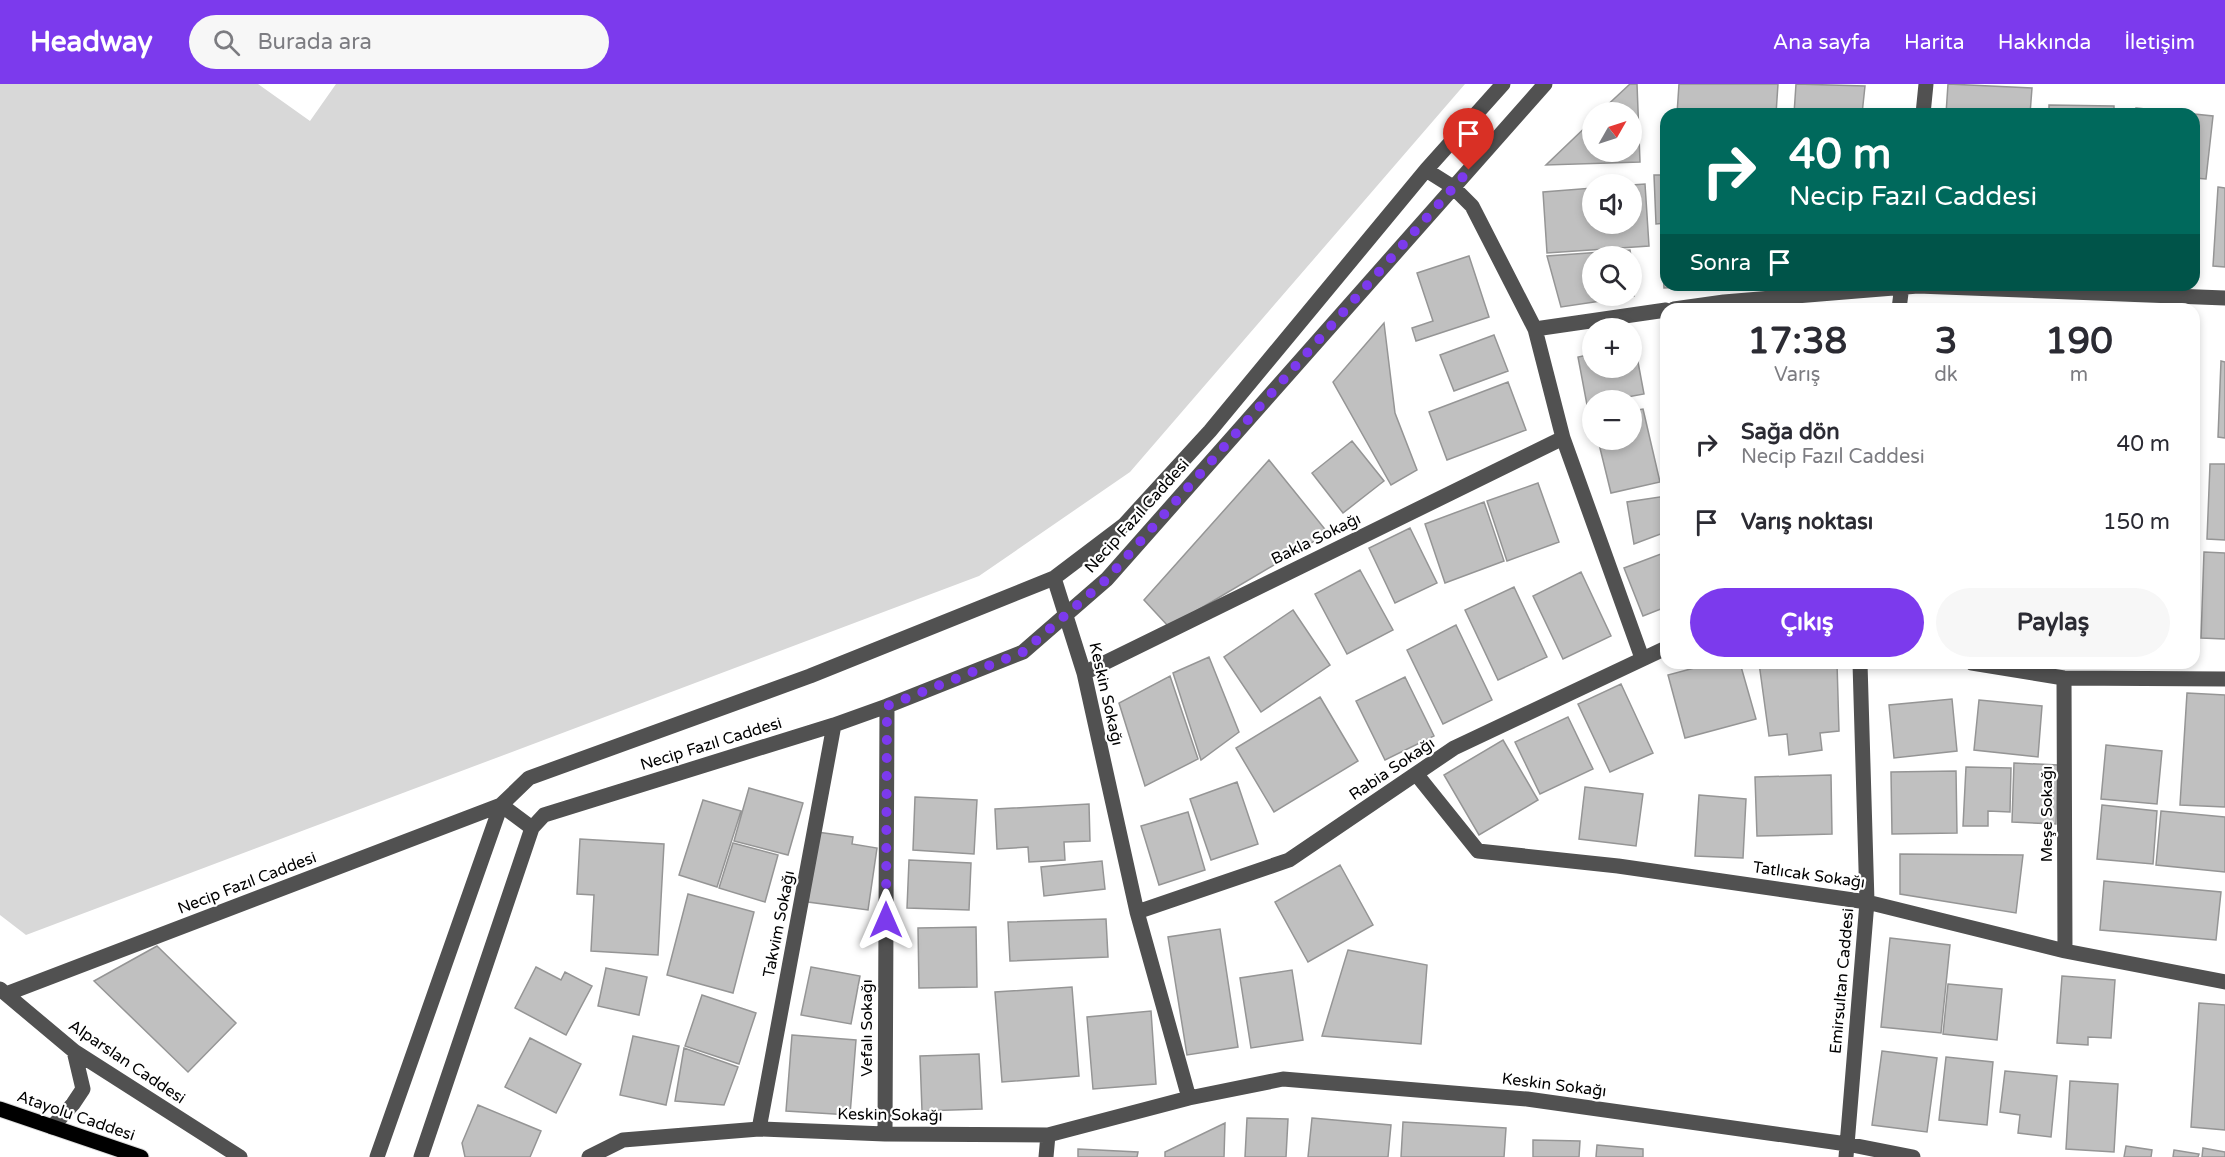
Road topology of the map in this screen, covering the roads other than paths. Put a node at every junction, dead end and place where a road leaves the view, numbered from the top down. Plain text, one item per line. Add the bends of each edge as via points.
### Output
1 (1503, 84) edge
2 (1545, 84) edge
3 (1926, 84) edge
4 (1924, 108) edge
5 (1426, 170) junction
6 (1453, 187) junction
7 (1846, 291) edge
8 (2046, 291) edge
9 (2225, 298) edge
10 (1717, 303) edge
11 (1660, 311) edge
12 (1535, 329) junction
13 (1563, 438) junction
14 (1054, 578) junction
15 (1067, 614) junction
16 (1660, 650) edge
17 (1642, 658) junction
18 (1860, 669) edge
19 (2009, 669) edge
20 (1084, 673) junction
21 (2064, 678) junction
22 (2225, 679) edge
23 (887, 706) junction
24 (834, 725) junction
25 (1417, 775) junction
26 (501, 805) junction
27 (532, 828) junction
28 (1867, 902) junction
29 (1137, 912) junction
30 (2065, 951) junction
31 (2225, 982) edge
32 (3, 991) edge
33 (74, 1051) junction
34 (1189, 1098) junction
35 (0, 1109) edge
36 (52, 1127) junction
37 (759, 1129) junction
38 (885, 1134) junction
39 (1048, 1135) junction
40 (1846, 1151) edge
41 (141, 1157) edge
42 (240, 1157) edge
43 (377, 1157) edge
44 (421, 1157) edge
45 (589, 1157) edge
46 (1046, 1157) edge
47 (1913, 1157) edge

1 - 5 street, Necip Fazıl Caddesi
2 - 6 street, Necip Fazıl Caddesi
3 - 4 street
5 - 6 street
5 - 14 street, Necip Fazıl Caddesi via 1210,431 1124,525
6 - 12 street via 1472,206
6 - 15 street, Necip Fazıl Caddesi via 1107,579
7 - 10 street
8 - 9 street
11 - 12 street
12 - 13 street
13 - 17 street
13 - 20 street, Bakla Sokağı
14 - 15 street, Keskin Sokağı
14 - 26 street, Necip Fazıl Caddesi via 810,676 529,777
15 - 20 street, Keskin Sokağı
15 - 23 street, Necip Fazıl Caddesi via 1023,652
16 - 17 street, Rabia Sokağı
17 - 25 street, Rabia Sokağı via 1454,748
18 - 28 street, Emirsultan Caddesi
19 - 21 street
20 - 29 street, Keskin Sokağı
21 - 22 street
21 - 30 street, Meşe Sokağı
23 - 24 street, Necip Fazıl Caddesi
23 - 38 street, Vefalı Sokağı
24 - 27 street, Necip Fazıl Caddesi via 544,815
24 - 37 street, Takvim Sokağı
25 - 28 street, Tatlıcak Sokağı via 1478,851 1618,866
25 - 29 street, Rabia Sokağı via 1289,860
26 - 27 street
26 - 32 street, Necip Fazıl Caddesi
26 - 43 street, Necip Fazıl Caddesi
27 - 44 street
28 - 30 street, Tatlıcak Sokağı
28 - 40 street, Emirsultan Caddesi
29 - 34 street, Keskin Sokağı
30 - 31 street, Tatlıcak Sokağı
32 - 33 street, Alparslan Caddesi
33 - 36 street via 83,1089
33 - 42 street, Alparslan Caddesi
34 - 39 street, Keskin Sokağı
34 - 40 street, Keskin Sokağı via 1283,1079 1527,1099
35 - 36 main road, Atayolu Caddesi
36 - 41 main road, Atayolu Caddesi
37 - 38 street, Keskin Sokağı
37 - 45 street, Keskin Sokağı via 623,1140
38 - 39 street, Keskin Sokağı
39 - 46 street
40 - 47 street, Keskin Sokağı

